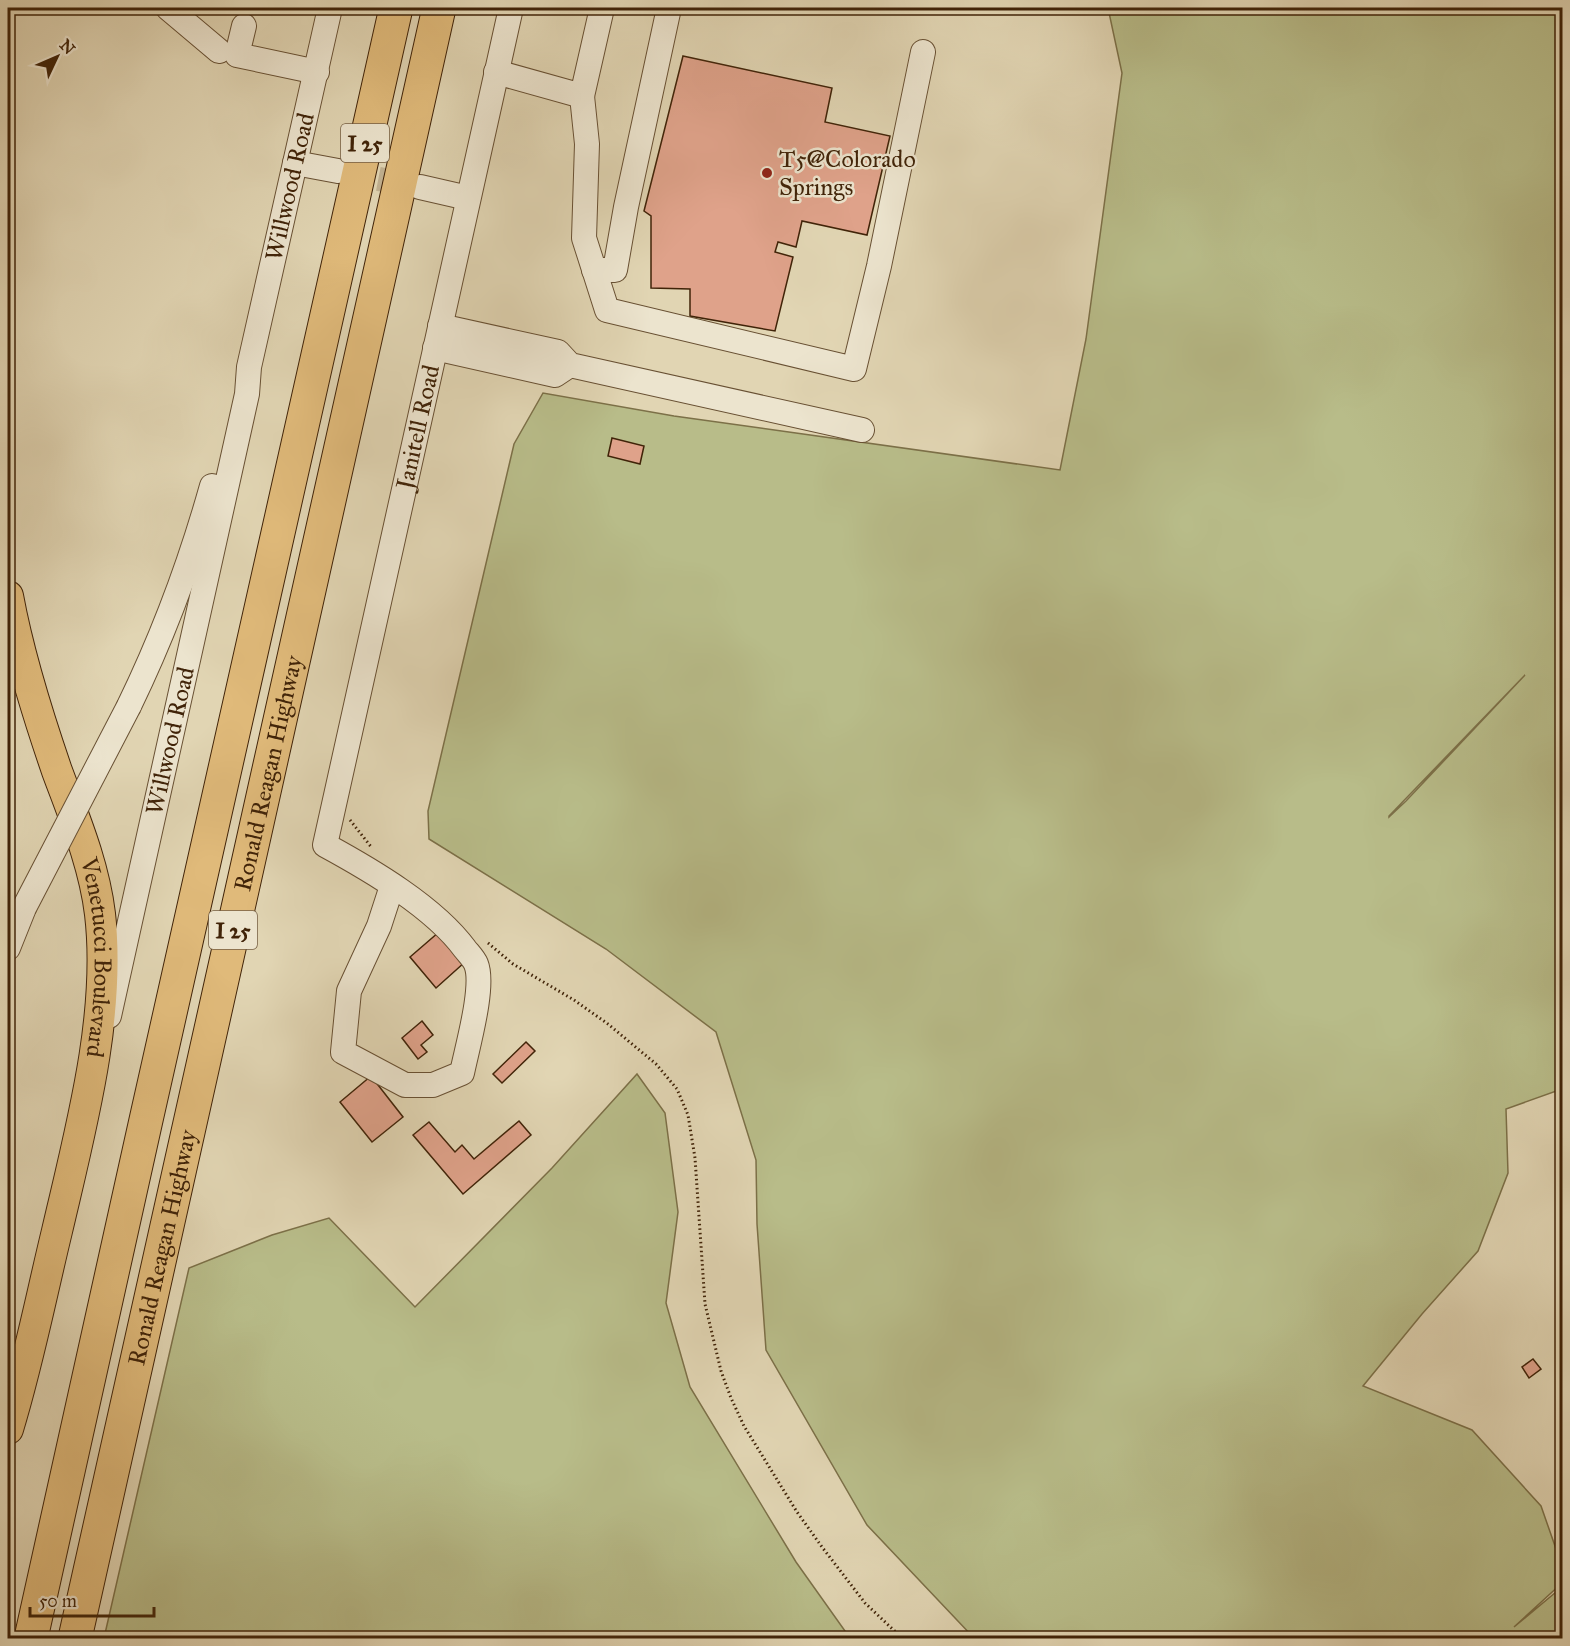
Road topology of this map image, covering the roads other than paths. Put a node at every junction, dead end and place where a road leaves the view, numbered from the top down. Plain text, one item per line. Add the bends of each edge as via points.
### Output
1 (168, 8) edge
2 (330, 8) edge
3 (396, 8) edge
4 (439, 8) edge
5 (511, 8) edge
6 (602, 8) edge
7 (669, 8) edge
8 (244, 26) dead end
9 (219, 51) dead end
10 (923, 52) dead end
11 (316, 72) junction
12 (496, 72) junction
13 (582, 96) junction
14 (295, 163) junction
15 (338, 171) tunnel mouth
16 (420, 187) tunnel mouth
17 (468, 198) junction
18 (594, 270) junction
19 (438, 337) junction
20 (249, 366) junction
21 (862, 430) dead end
22 (8, 596) edge
23 (392, 886) junction
24 (8, 948) edge
25 (84, 1114) junction
26 (8, 1429) edge
27 (32, 1638) edge
28 (75, 1638) edge

1 - 9 street
2 - 11 street, Willwood Road
3 - 27 highway, Ronald Reagan Highway / I 25
4 - 28 highway, Ronald Reagan Highway / I 25
5 - 12 street, Janitell Road
6 - 13 street
7 - 18 street via 615,270
8 - 11 street via 237,55
10 - 18 street via 854,369 607,310
11 - 14 street, Willwood Road
12 - 13 street
12 - 17 street, Janitell Road
13 - 18 street via 587,144 584,237
14 - 15 street
14 - 20 street, Willwood Road
16 - 17 street
17 - 19 street, Janitell Road
19 - 21 street via 558,352 570,365
19 - 23 street, Janitell Road via 325,845 370,869
20 - 24 street, Willwood Road, bridge via 237,393 201,523 149,665 24,908
20 - 25 street, Willwood Road via 248,394 184,688
22 - 25 main road, Venetucci Boulevard via 42,726 90,863 100,913 103,961 99,1014
23 - 23 street via 455,935 476,964 479,987 462,1073 433,1085 405,1085 343,1052 349,991 379,926
25 - 26 main road, Venetucci Boulevard

